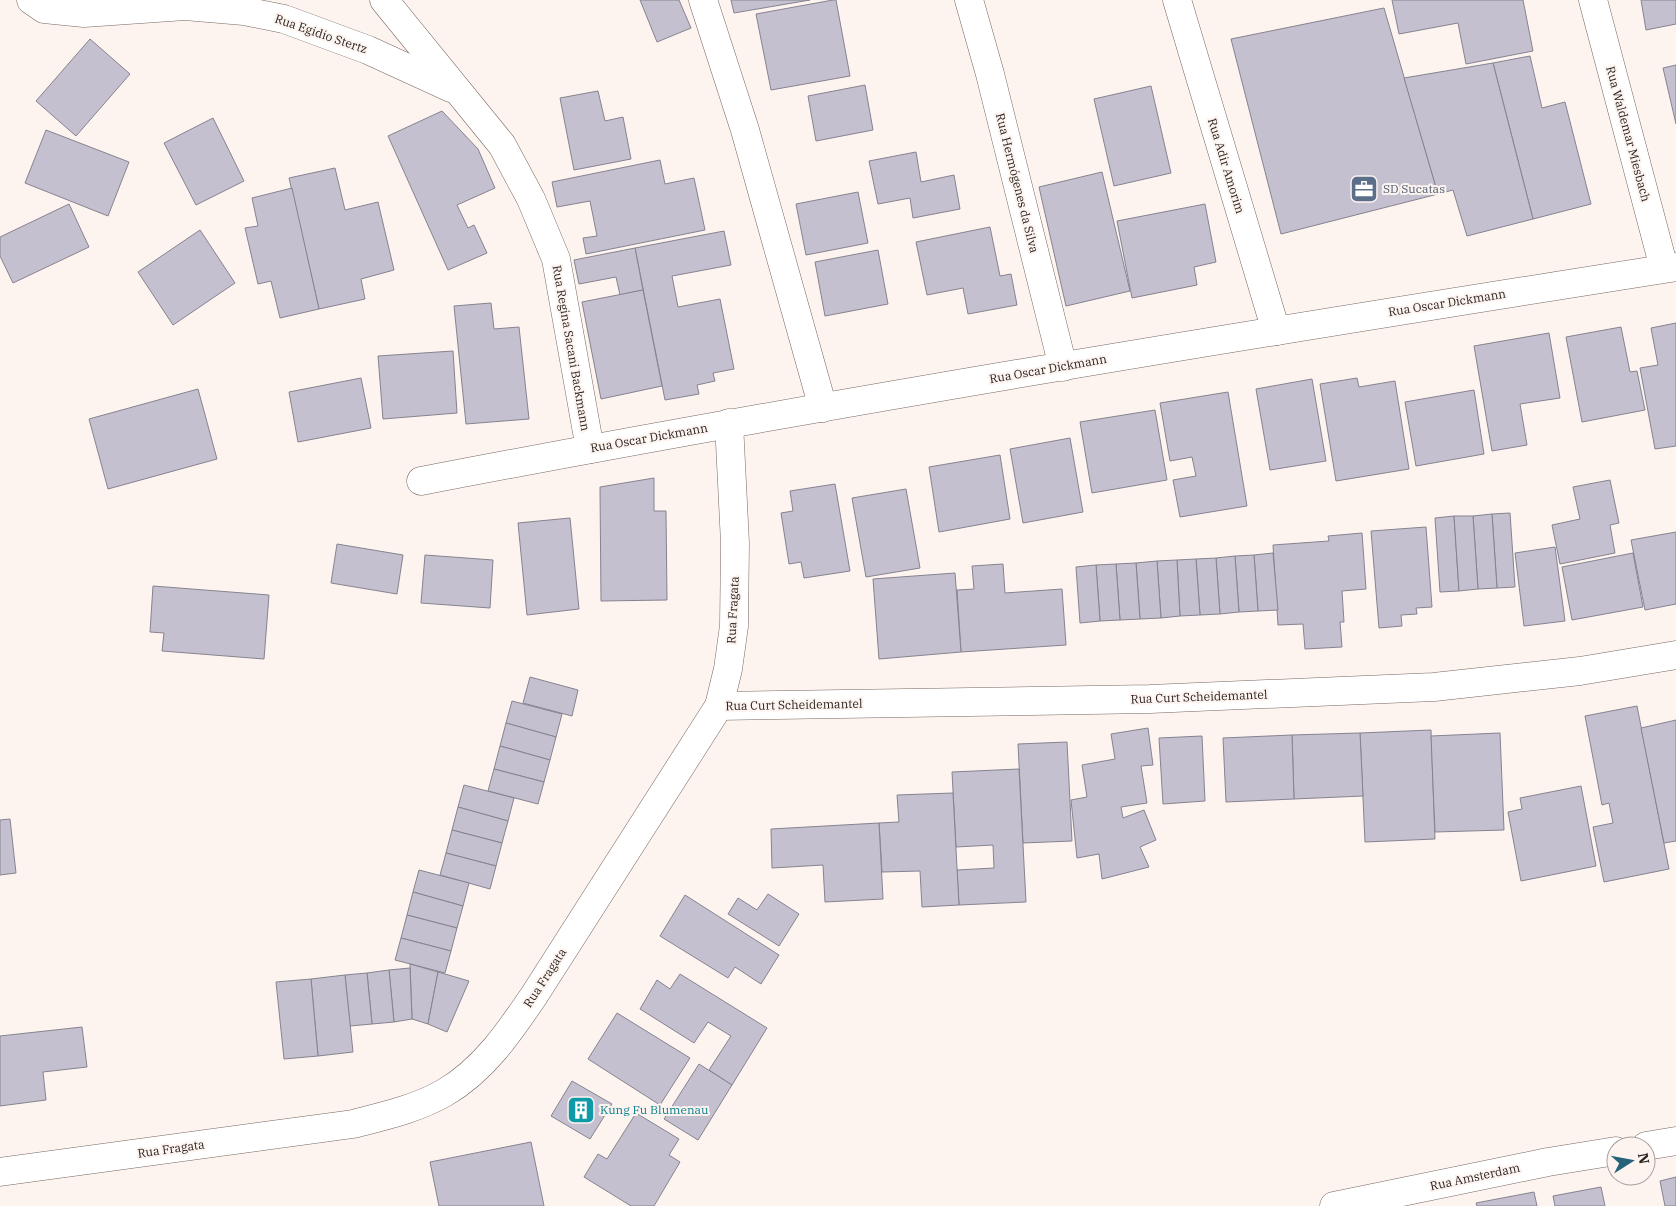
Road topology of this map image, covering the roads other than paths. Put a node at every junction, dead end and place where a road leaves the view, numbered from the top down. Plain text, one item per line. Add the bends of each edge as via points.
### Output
1 (31, 0) edge
2 (384, 0) edge
3 (703, 0) edge
4 (969, 0) edge
5 (1177, 0) edge
6 (1593, 0) edge
7 (457, 91) junction
8 (1670, 268) edge
9 (1276, 331) junction
10 (1063, 367) junction
11 (823, 408) junction
12 (729, 424) junction
13 (590, 449) junction
14 (421, 481) dead end
15 (1676, 655) edge
16 (719, 706) junction
17 (1676, 1142) edge
18 (1656, 1145) edge
19 (1606, 1153) edge
20 (0, 1172) edge
21 (1334, 1206) edge

1 - 7 street, Rua Egidio Stertz via 44,8 84,13 185,6 244,11 284,19 368,50
2 - 7 street, Rua Regina Sacani Backmann
3 - 11 street via 745,130
4 - 10 street, Rua Hermógenes da Silva
5 - 9 street, Rua Adir Amorim
6 - 8 street, Rua Waldemar Miesbach
7 - 13 street, Rua Regina Sacani Backmann via 502,145 531,199 556,259
8 - 9 street, Rua Oscar Dickmann
9 - 10 street, Rua Oscar Dickmann
10 - 11 street, Rua Oscar Dickmann
11 - 12 street, Rua Oscar Dickmann
12 - 13 street, Rua Oscar Dickmann
12 - 16 street, Rua Fragata via 735,543 734,626
13 - 14 street, Rua Oscar Dickmann
15 - 16 street, Rua Curt Scheidemantel via 1580,671 1434,687 1150,700
16 - 20 street, Rua Fragata via 504,1039 473,1071 444,1093 405,1110 353,1124
17 - 18 street
19 - 21 street, Rua Amsterdam

